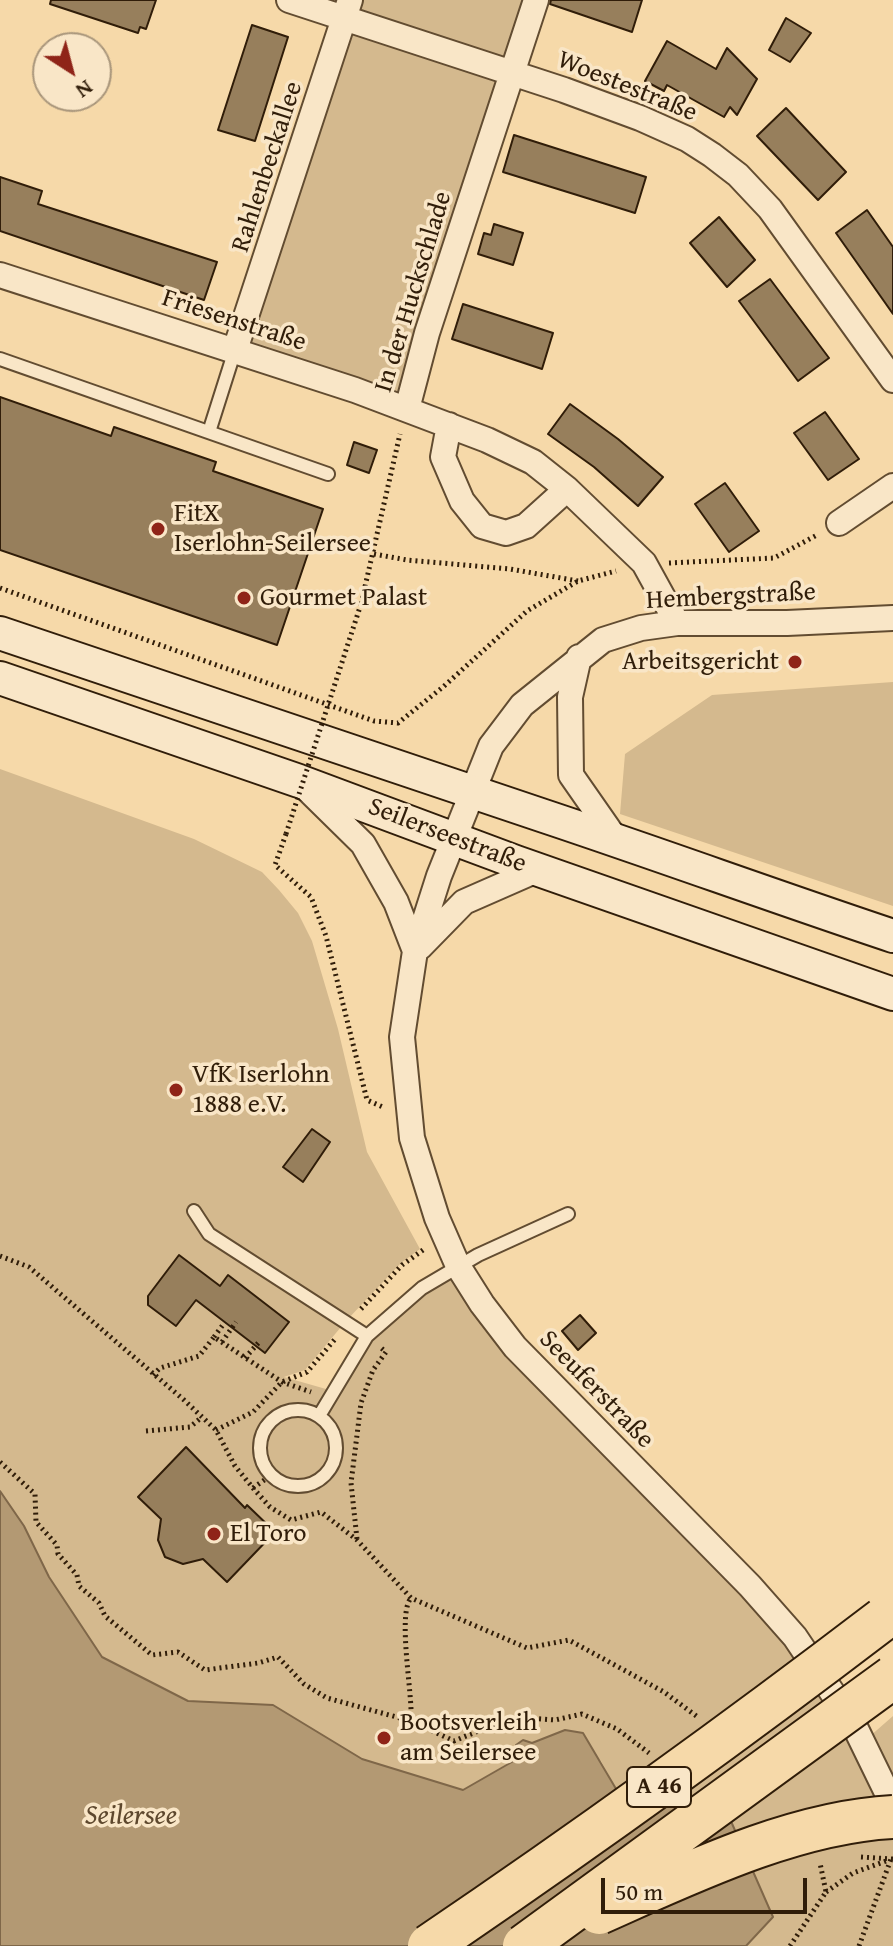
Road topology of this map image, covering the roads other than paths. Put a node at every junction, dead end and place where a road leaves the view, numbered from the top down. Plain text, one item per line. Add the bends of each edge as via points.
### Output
1 (289, 0) edge
2 (536, 0) edge
3 (347, 10) edge
4 (513, 75) junction
5 (0, 275) edge
6 (235, 350) junction
7 (0, 359) edge
8 (893, 380) edge
9 (407, 409) junction
10 (449, 425) junction
11 (209, 432) junction
12 (328, 474) dead end
13 (893, 486) edge
14 (567, 489) junction
15 (839, 523) road end
16 (893, 618) edge
17 (677, 623) junction
18 (0, 633) edge
19 (579, 657) junction
20 (0, 678) edge
21 (299, 781) junction
22 (471, 793) junction
23 (454, 838) junction
24 (617, 841) junction
25 (537, 870) junction
26 (893, 936) edge
27 (415, 951) junction
28 (893, 994) edge
29 (194, 1211) dead end
30 (568, 1214) dead end
31 (458, 1266) junction
32 (367, 1336) junction
33 (319, 1416) junction
34 (883, 1619) dead end
35 (893, 1677) edge
36 (893, 1805) edge
37 (893, 1817) edge
38 (429, 1946) edge
39 (524, 1946) edge

1 - 3 street, Woestestraße
2 - 4 street, In der Huckschlade
3 - 4 street, Woestestraße
3 - 6 street, Rahlenbeckallee
4 - 8 street, Woestestraße via 640,118 687,139 738,175 770,209
4 - 9 street, In der Huckschlade
5 - 6 street, Friesenstraße
6 - 9 street, Friesenstraße
6 - 11 lane
7 - 11 lane
9 - 10 street, Friesenstraße
10 - 14 street, Friesenstraße via 533,462
10 - 14 street via 443,457 462,501 482,526 506,533 526,526
11 - 12 lane
13 - 15 street
14 - 17 street, Friesenstraße via 644,563
16 - 17 street, Hembergstraße
17 - 19 street, Hembergstraße via 603,640
18 - 22 main road, Seilerseestraße
19 - 22 street, Hembergstraße via 522,705 491,746
19 - 24 street via 570,697 571,775
20 - 21 main road, Seilerseestraße
21 - 23 main road, Seilerseestraße
21 - 27 street, Seeuferstraße via 363,844 396,902
22 - 23 street, Seeuferstraße
22 - 24 main road, Seilerseestraße
23 - 25 main road, Seilerseestraße
23 - 27 street, Seeuferstraße
24 - 26 main road, Seilerseestraße
25 - 27 street via 464,902
25 - 28 main road, Seilerseestraße
27 - 31 street, Seeuferstraße via 402,1037 408,1117 422,1177
29 - 32 lane via 209,1234
30 - 31 lane
31 - 32 lane via 422,1288
31 - 36 street, Seeuferstraße via 515,1347 795,1637 854,1725
32 - 33 lane
33 - 33 lane via 336,1443 336,1457 323,1478 306,1486 287,1486 270,1476 259,1449 269,1422 290,1410
34 - 38 highway, A 46, bridge via 598,1831
35 - 39 highway, A 46, bridge
37 - 39 highway, bridge via 787,1836 692,1871

